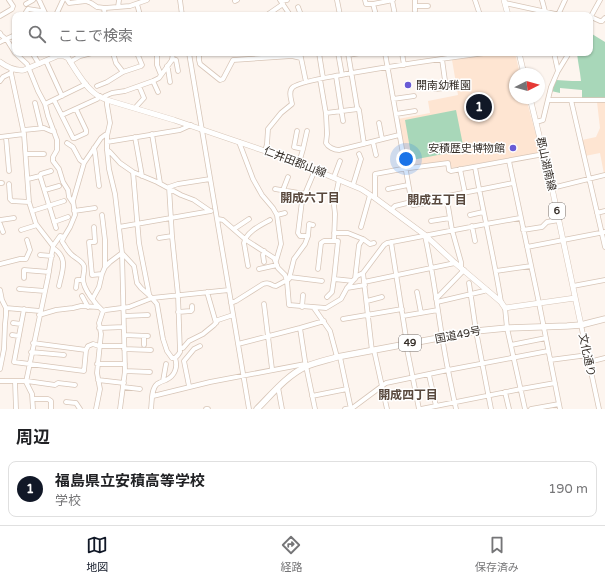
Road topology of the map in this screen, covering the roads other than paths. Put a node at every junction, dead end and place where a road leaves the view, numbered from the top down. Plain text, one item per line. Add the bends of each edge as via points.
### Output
1 (9, 0) edge
2 (33, 0) edge
3 (39, 0) edge
4 (63, 0) edge
5 (67, 0) edge
6 (119, 0) edge
7 (146, 0) edge
8 (180, 0) edge
9 (287, 0) edge
10 (338, 0) edge
11 (365, 0) edge
12 (393, 0) edge
13 (415, 0) edge
14 (424, 0) edge
15 (475, 0) edge
16 (542, 0) edge
17 (565, 0) edge
18 (594, 0) edge
19 (599, 1) edge
20 (281, 2) edge
21 (505, 2) edge
22 (26, 4) dead end
23 (137, 4) junction
24 (373, 4) junction
25 (415, 6) junction
26 (118, 7) junction
27 (298, 7) dead end
28 (105, 8) junction
29 (41, 11) dead end
30 (415, 11) dead end
31 (26, 12) edge
32 (45, 12) edge
33 (57, 12) edge
34 (105, 12) edge
35 (139, 12) edge
36 (182, 12) edge
37 (272, 12) edge
38 (288, 12) edge
39 (300, 12) edge
40 (340, 12) edge
41 (375, 12) edge
42 (395, 12) edge
43 (477, 12) edge
44 (507, 12) edge
45 (541, 12) edge
46 (545, 12) edge
47 (560, 12) edge
48 (593, 12) edge
49 (0, 16) edge
50 (605, 18) edge
51 (593, 19) edge
52 (0, 33) edge
53 (12, 36) edge
54 (7, 39) junction
55 (0, 42) edge
56 (12, 48) edge
57 (18, 56) edge
58 (34, 56) edge
59 (57, 56) edge
60 (65, 56) edge
61 (80, 56) edge
62 (114, 56) edge
63 (138, 56) edge
64 (157, 56) edge
65 (172, 56) edge
66 (190, 56) edge
67 (199, 56) edge
68 (292, 56) edge
69 (300, 56) edge
70 (319, 56) edge
71 (339, 56) edge
72 (348, 56) edge
73 (385, 56) edge
74 (402, 56) edge
75 (461, 56) edge
76 (520, 56) edge
77 (555, 56) edge
78 (568, 56) edge
79 (172, 59) junction
80 (442, 59) junction
81 (46, 61) junction
82 (0, 62) edge
83 (70, 62) junction
84 (39, 64) junction
85 (404, 65) junction
86 (167, 66) junction
87 (387, 67) junction
88 (523, 68) edge
89 (28, 69) junction
90 (12, 71) junction
91 (178, 71) dead end
92 (123, 72) junction
93 (558, 72) junction
94 (351, 73) junction
95 (162, 74) junction
96 (342, 75) junction
97 (336, 76) junction
98 (321, 78) junction
99 (0, 80) edge
100 (154, 81) junction
101 (170, 82) dead end
102 (306, 82) junction
103 (86, 84) junction
104 (97, 86) dead end
105 (139, 86) junction
106 (436, 89) dead end
107 (158, 92) dead end
108 (62, 96) junction
109 (414, 96) dead end
110 (104, 98) junction
111 (393, 99) junction
112 (54, 100) junction
113 (548, 100) junction
114 (571, 100) junction
115 (605, 100) edge
116 (35, 103) dead end
117 (44, 104) junction
118 (532, 104) edge
119 (135, 108) junction
120 (76, 109) junction
121 (358, 109) junction
122 (342, 111) junction
123 (415, 111) dead end
124 (326, 113) junction
125 (396, 114) junction
126 (62, 115) junction
127 (343, 121) dead end
128 (536, 122) junction
129 (380, 123) dead end
130 (191, 125) junction
131 (41, 128) junction
132 (202, 129) junction
133 (307, 130) dead end
134 (54, 131) junction
135 (24, 132) junction
136 (297, 132) dead end
137 (107, 134) junction
138 (152, 134) junction
139 (399, 135) junction
140 (0, 137) edge
141 (6, 137) junction
142 (135, 137) junction
143 (382, 139) junction
144 (107, 142) junction
145 (239, 142) junction
146 (373, 142) junction
147 (67, 144) dead end
148 (364, 144) junction
149 (94, 148) junction
150 (303, 149) junction
151 (107, 150) junction
152 (264, 151) junction
153 (26, 154) junction
154 (44, 154) dead end
155 (359, 154) dead end
156 (544, 154) junction
157 (376, 155) dead end
158 (340, 161) dead end
159 (509, 161) junction
160 (84, 163) junction
161 (299, 163) junction
162 (475, 167) junction
163 (406, 169) junction
164 (460, 169) junction
165 (316, 170) junction
166 (9, 171) dead end
167 (50, 171) dead end
168 (133, 172) junction
169 (605, 175) edge
170 (40, 176) junction
171 (142, 176) junction
172 (288, 177) dead end
173 (334, 177) junction
174 (28, 179) junction
175 (210, 179) junction
176 (589, 179) junction
177 (340, 180) junction
178 (160, 183) junction
179 (513, 183) junction
180 (9, 184) dead end
181 (353, 185) junction
182 (408, 185) junction
183 (59, 186) dead end
184 (99, 186) dead end
185 (169, 188) junction
186 (552, 188) junction
187 (275, 189) dead end
188 (388, 189) dead end
189 (45, 190) junction
190 (283, 190) junction
191 (479, 190) junction
192 (465, 193) junction
193 (305, 194) junction
194 (370, 195) junction
195 (443, 197) junction
196 (375, 198) junction
197 (64, 201) dead end
198 (29, 202) junction
199 (411, 202) junction
200 (73, 203) junction
201 (49, 206) junction
202 (95, 208) dead end
203 (74, 210) junction
204 (216, 210) junction
205 (391, 210) junction
206 (32, 211) junction
207 (210, 211) junction
208 (605, 211) edge
209 (483, 212) junction
210 (285, 213) dead end
211 (597, 213) junction
212 (102, 215) dead end
213 (470, 215) dead end
214 (277, 216) junction
215 (68, 217) dead end
216 (14, 218) dead end
217 (171, 218) junction
218 (450, 218) junction
219 (520, 218) junction
220 (218, 219) junction
221 (249, 219) dead end
222 (0, 220) edge
223 (270, 220) dead end
224 (559, 220) junction
225 (431, 221) dead end
226 (54, 222) junction
227 (0, 224) edge
228 (138, 224) junction
229 (486, 224) junction
230 (37, 225) junction
231 (313, 225) dead end
232 (472, 226) junction
233 (94, 227) dead end
234 (119, 227) junction
235 (361, 227) dead end
236 (56, 228) dead end
237 (234, 229) junction
238 (21, 230) dead end
239 (452, 230) junction
240 (523, 230) junction
241 (3, 232) dead end
242 (334, 233) junction
243 (603, 233) edge
244 (425, 235) junction
245 (172, 236) junction
246 (308, 236) junction
247 (64, 237) junction
248 (159, 238) dead end
249 (245, 239) junction
250 (363, 239) junction
251 (27, 240) dead end
252 (564, 240) junction
253 (334, 241) junction
254 (475, 241) dead end
255 (391, 242) junction
256 (374, 243) dead end
257 (605, 246) edge
258 (53, 247) junction
259 (527, 247) junction
260 (264, 251) junction
261 (122, 253) junction
262 (40, 255) dead end
263 (52, 256) junction
264 (90, 259) junction
265 (79, 260) junction
266 (264, 262) dead end
267 (455, 262) junction
268 (277, 263) junction
269 (0, 264) edge
270 (248, 266) dead end
271 (531, 266) junction
272 (105, 267) junction
273 (432, 268) junction
274 (259, 269) dead end
275 (318, 269) dead end
276 (462, 269) junction
277 (496, 271) junction
278 (49, 272) junction
279 (363, 273) junction
280 (102, 274) junction
281 (396, 275) junction
282 (290, 277) junction
283 (24, 278) dead end
284 (334, 279) junction
285 (83, 280) junction
286 (354, 280) junction
287 (605, 280) edge
288 (287, 281) junction
289 (322, 281) dead end
290 (469, 283) dead end
291 (365, 284) junction
292 (59, 286) dead end
293 (573, 286) junction
294 (76, 288) dead end
295 (347, 288) junction
296 (19, 289) dead end
297 (0, 290) edge
298 (229, 290) junction
299 (487, 290) junction
300 (45, 291) junction
301 (207, 292) junction
302 (417, 292) dead end
303 (471, 294) junction
304 (178, 295) junction
305 (82, 296) dead end
306 (150, 296) junction
307 (303, 296) dead end
308 (327, 297) dead end
309 (93, 298) junction
310 (382, 298) dead end
311 (575, 298) junction
312 (367, 301) junction
313 (436, 301) junction
314 (501, 302) junction
315 (231, 303) junction
316 (539, 303) junction
317 (264, 304) dead end
318 (192, 306) dead end
319 (88, 307) junction
320 (98, 307) junction
321 (302, 307) junction
322 (6, 308) junction
323 (124, 308) junction
324 (314, 308) junction
325 (505, 308) junction
326 (24, 309) junction
327 (402, 309) junction
328 (438, 310) junction
329 (103, 311) junction
330 (178, 312) junction
331 (40, 313) junction
332 (421, 313) junction
333 (233, 314) junction
334 (148, 315) dead end
335 (368, 315) junction
336 (124, 316) junction
337 (403, 316) junction
338 (343, 319) dead end
339 (605, 319) edge
340 (324, 321) junction
341 (216, 322) junction
342 (13, 323) dead end
343 (21, 324) junction
344 (581, 325) junction
345 (124, 327) junction
346 (544, 327) junction
347 (99, 328) junction
348 (300, 328) junction
349 (507, 328) junction
350 (476, 330) junction
351 (12, 335) dead end
352 (19, 336) junction
353 (124, 336) junction
354 (268, 336) junction
355 (442, 338) junction
356 (546, 338) junction
357 (33, 343) junction
358 (238, 344) junction
359 (407, 344) junction
360 (144, 345) dead end
361 (511, 345) junction
362 (99, 346) junction
363 (200, 346) dead end
364 (124, 347) junction
365 (180, 348) junction
366 (86, 350) junction
367 (151, 350) dead end
368 (373, 350) junction
369 (548, 351) junction
370 (31, 352) junction
371 (64, 355) dead end
372 (588, 355) junction
373 (339, 357) junction
374 (514, 357) junction
375 (175, 358) junction
376 (605, 358) edge
377 (550, 360) junction
378 (589, 362) junction
379 (482, 363) junction
380 (29, 364) junction
381 (97, 364) junction
382 (125, 364) junction
383 (166, 364) dead end
384 (306, 365) junction
385 (0, 369) edge
386 (272, 369) junction
387 (448, 370) junction
388 (125, 371) junction
389 (150, 372) dead end
390 (429, 374) junction
391 (243, 375) junction
392 (413, 378) junction
393 (98, 380) junction
394 (0, 381) edge
395 (15, 381) junction
396 (163, 381) junction
397 (26, 382) junction
398 (555, 383) junction
399 (76, 385) dead end
400 (123, 385) junction
401 (189, 386) junction
402 (382, 386) junction
403 (278, 387) junction
404 (140, 389) dead end
405 (347, 389) junction
406 (521, 389) junction
407 (505, 392) junction
408 (488, 395) junction
409 (153, 396) junction
410 (312, 396) junction
411 (33, 400) junction
412 (66, 402) dead end
413 (455, 402) junction
414 (559, 404) junction
415 (436, 406) junction
416 (16, 409) edge
417 (33, 409) edge
418 (51, 409) edge
419 (80, 409) edge
420 (96, 409) edge
421 (120, 409) edge
422 (150, 409) edge
423 (249, 409) edge
424 (257, 409) edge
425 (282, 409) edge
426 (315, 409) edge
427 (345, 409) edge
428 (351, 409) edge
429 (387, 409) edge
430 (420, 409) edge
431 (456, 409) edge
432 (491, 409) edge
433 (509, 409) edge
434 (525, 409) edge
435 (530, 409) edge
436 (560, 409) edge
437 (599, 409) edge

1 - 49 street via 12,9
2 - 22 street
3 - 32 street
4 - 33 street
5 - 28 street via 69,4 86,1 97,8
6 - 26 street
7 - 23 street
8 - 36 street
9 - 20 street
10 - 40 street
11 - 24 street via 366,4
12 - 24 street
12 - 42 street
13 - 25 street
14 - 25 street via 426,5
15 - 43 street
16 - 46 street
17 - 47 street
18 - 19 street
19 - 48 street
20 - 37 street
20 - 38 street
21 - 44 main road
21 - 45 street
23 - 26 street
23 - 35 street
24 - 41 street
25 - 30 street
26 - 28 street
27 - 39 street
28 - 34 street
29 - 31 street via 28,9
50 - 51 street via 600,22
52 - 54 street
53 - 54 street
54 - 55 street
54 - 56 street
57 - 89 street
58 - 84 street
59 - 81 main road, 仁井田郡山線
60 - 83 main road, 仁井田郡山線
61 - 83 street
62 - 92 street
63 - 92 street via 142,65
64 - 95 street via 157,65
65 - 79 street
66 - 132 street
67 - 68 street via 200,64 220,80 233,60
69 - 102 street
70 - 98 street
71 - 96 street
72 - 94 street
73 - 87 street
74 - 85 street
75 - 80 street
76 - 88 main road
77 - 93 street
78 - 93 street
79 - 86 street
79 - 91 street via 176,60
80 - 85 street
80 - 106 street via 446,88
81 - 84 main road, 仁井田郡山線
81 - 108 street
82 - 90 main road
83 - 103 main road, 仁井田郡山線
84 - 89 main road, 仁井田郡山線
85 - 87 street
86 - 95 street
86 - 101 street
87 - 94 street
87 - 111 street
89 - 90 main road, 仁井田郡山線
89 - 117 street
90 - 99 street
90 - 135 street
92 - 104 street
93 - 113 street
94 - 96 street
94 - 121 street
95 - 100 street
96 - 97 street
97 - 98 street
97 - 122 street
98 - 102 street
98 - 124 street
100 - 105 street
100 - 107 street
102 - 152 street via 291,89 292,104 268,129
103 - 108 street
103 - 110 main road, 仁井田郡山線 via 94,93
105 - 110 street via 112,93
105 - 119 street via 144,98
108 - 112 street
109 - 111 street
110 - 119 main road, 仁井田郡山線
110 - 120 street
110 - 137 street via 110,124
111 - 125 street
112 - 117 street
112 - 126 street
113 - 114 street
113 - 128 street via 544,120
114 - 115 street
114 - 176 street
116 - 131 street
117 - 134 street
118 - 128 main road, 郡山湖南線 / 6
119 - 130 main road, 仁井田郡山線
120 - 126 street
120 - 126 street via 86,132 74,138
121 - 122 street
121 - 148 street
122 - 124 street
122 - 127 street
123 - 125 street
124 - 148 street via 328,146 338,150
125 - 139 street
128 - 156 main road, 郡山湖南線 / 6
129 - 143 street
130 - 132 main road, 仁井田郡山線
130 - 138 street via 180,130
131 - 134 street
131 - 135 street
132 - 145 main road, 仁井田郡山線
132 - 175 street
133 - 150 street
134 - 200 street via 57,150 53,161
135 - 141 street
135 - 153 street
136 - 150 street via 294,147
137 - 144 street
137 - 149 street
138 - 142 street
138 - 178 street
139 - 143 street
139 - 163 street
140 - 141 street
141 - 166 street
142 - 144 street
142 - 171 street
143 - 146 street
144 - 151 street
145 - 152 main road, 仁井田郡山線
145 - 214 street via 253,179
146 - 148 street
146 - 157 street
147 - 160 street
149 - 160 street
149 - 184 street
150 - 161 street
151 - 168 street
151 - 234 street
152 - 161 main road, 仁井田郡山線
153 - 154 street
153 - 174 street
155 - 181 street via 361,159
156 - 159 street
156 - 186 main road, 郡山湖南線 / 6
158 - 173 street
159 - 162 street
159 - 179 street
160 - 200 street
161 - 165 main road, 仁井田郡山線
162 - 164 street
162 - 191 street
163 - 164 street via 448,163 450,170
163 - 182 street
163 - 196 street via 375,174
164 - 192 street
165 - 173 main road, 仁井田郡山線
165 - 193 street
167 - 170 street
168 - 171 street
168 - 228 street
169 - 176 street
170 - 174 street
170 - 189 street
171 - 178 street
172 - 190 street
173 - 177 main road, 仁井田郡山線
174 - 198 street
175 - 185 street
175 - 204 street
176 - 186 street
176 - 211 street
177 - 181 main road, 仁井田郡山線
177 - 242 street via 334,206
178 - 185 street
179 - 191 street
179 - 219 street
180 - 198 street via 12,201
181 - 194 main road, 仁井田郡山線
182 - 188 street
182 - 199 street
183 - 189 street
185 - 207 street
185 - 217 street
186 - 224 main road, 郡山湖南線 / 6
187 - 190 street
189 - 201 street
190 - 193 street
191 - 192 street
191 - 209 street
192 - 195 street
193 - 246 street via 298,233 300,236
194 - 196 main road, 仁井田郡山線
194 - 235 street
195 - 199 street via 413,205
195 - 218 street via 448,200
196 - 205 main road, 仁井田郡山線
197 - 201 street
198 - 206 street
199 - 205 street
200 - 203 street
201 - 206 street
201 - 226 street
202 - 203 street
203 - 247 street via 70,227
204 - 207 street
204 - 220 street
205 - 244 main road, 仁井田郡山線
206 - 230 street
207 - 217 street
208 - 211 street
209 - 213 street
209 - 229 street
210 - 214 street
211 - 243 street
212 - 272 street
214 - 268 street via 281,244
215 - 226 street
216 - 222 street
217 - 228 street
217 - 245 street
218 - 225 street
218 - 239 street
219 - 229 street
219 - 240 street
220 - 237 street
220 - 298 street
221 - 237 street
223 - 249 street
224 - 240 street via 548,222 542,227
224 - 252 main road, 郡山湖南線 / 6
226 - 236 street
227 - 241 street
228 - 234 street
228 - 306 street
229 - 232 street
229 - 277 street
230 - 238 street
230 - 258 street
231 - 246 street via 309,224
232 - 239 street
232 - 254 street
233 - 264 street via 95,242 89,242
234 - 261 street
237 - 249 street
239 - 244 street
239 - 276 street
240 - 259 street
242 - 250 street via 348,233
242 - 253 street
243 - 252 street
243 - 257 street
244 - 255 street
244 - 267 main road, 仁井田郡山線
244 - 273 street
245 - 248 street
245 - 304 street
246 - 282 street via 294,259
247 - 258 street via 60,236
247 - 265 street via 63,243 71,255
249 - 260 street
249 - 270 street
250 - 256 street via 370,244
250 - 286 street via 359,245
251 - 269 street via 30,250 26,259
252 - 259 street
252 - 293 main road, 郡山湖南線 / 6
253 - 275 street via 322,243
253 - 284 street via 338,241
255 - 279 street via 384,245
255 - 281 street
258 - 263 street
258 - 292 street via 64,262
259 - 271 street
260 - 266 street
260 - 268 street
261 - 272 street
261 - 306 street via 134,266 137,283
261 - 323 street
262 - 263 street
263 - 278 street
264 - 265 street
264 - 280 street via 92,275
265 - 285 street via 84,266
267 - 273 street
267 - 276 main road, 仁井田郡山線
268 - 274 street
268 - 288 street
271 - 277 street
271 - 316 street
272 - 280 street
273 - 281 street
273 - 313 street
276 - 299 main road, 仁井田郡山線
276 - 313 street
277 - 314 street
278 - 283 street via 24,270
278 - 300 street
279 - 286 street
279 - 291 street
280 - 309 street
281 - 291 street
281 - 327 street
282 - 288 street
282 - 289 street
284 - 286 street
284 - 308 street via 332,292
285 - 294 street via 77,280
285 - 309 street
286 - 295 street
287 - 293 street
288 - 315 street via 276,286 267,282
288 - 321 street via 289,305
290 - 303 street
291 - 295 street
291 - 312 street
293 - 311 main road, 郡山湖南線 / 6
295 - 324 street via 340,299 325,309
296 - 300 street
297 - 322 street
298 - 301 street
298 - 315 street
299 - 303 street
299 - 314 main road, 仁井田郡山線
300 - 331 street
301 - 304 street
301 - 341 street
302 - 332 street
303 - 313 street
303 - 350 street
304 - 306 street
304 - 330 street
305 - 319 street
306 - 323 street
306 - 375 street via 158,307 167,351
307 - 321 street
309 - 320 street
310 - 312 street
311 - 316 main road
311 - 344 main road, 郡山湖南線 / 6
312 - 335 street
313 - 328 street
314 - 325 main road, 仁井田郡山線
315 - 333 street
316 - 325 main road
316 - 346 street
317 - 354 street
318 - 330 street via 191,311
319 - 320 street
319 - 331 street
320 - 329 street
321 - 324 street
322 - 326 street
322 - 385 street via 4,349
323 - 329 street
323 - 336 street
324 - 340 street
325 - 349 street
326 - 331 street
326 - 343 street
327 - 335 street
327 - 337 street
328 - 332 street
328 - 355 street
329 - 347 street
330 - 365 street
331 - 357 street
332 - 337 street
333 - 341 street
333 - 358 street
334 - 336 street
335 - 338 street
335 - 368 street
336 - 345 street
337 - 359 street
339 - 344 highway, 国道49号 / 49
340 - 348 street
340 - 373 street
341 - 365 street via 203,334
342 - 343 street
343 - 352 street
344 - 346 highway, 国道49号 / 49
344 - 372 street, 文化通り
345 - 347 street
345 - 353 street
346 - 349 highway, 国道49号 / 49
346 - 356 street
347 - 362 street
348 - 354 street
348 - 384 street
349 - 350 highway, 国道49号 / 49
349 - 361 street
350 - 355 highway, 国道49号 / 49
350 - 379 street
351 - 352 street
352 - 380 street via 14,362
353 - 360 street via 146,336
353 - 364 street
354 - 358 street
354 - 386 street
355 - 359 highway, 国道49号 / 49
355 - 387 street
356 - 361 street
356 - 369 street
357 - 366 street
357 - 370 street
358 - 391 street
359 - 368 highway, 国道49号 / 49
359 - 392 street
361 - 374 street
362 - 364 street
362 - 366 street via 89,345
362 - 381 street
363 - 401 street via 184,361
364 - 367 street
364 - 382 street
365 - 375 street
366 - 380 street via 84,371
368 - 373 highway, 国道49号 / 49
368 - 402 street
369 - 374 street
369 - 377 street
370 - 371 street
370 - 380 street
372 - 377 street
372 - 378 street, 文化通り
373 - 384 highway, 国道49号 / 49
373 - 405 street
374 - 379 street
374 - 406 street
375 - 396 street via 175,371 171,377
376 - 378 street
377 - 398 street
378 - 437 street, 文化通り
379 - 387 street
379 - 408 street
380 - 397 street
381 - 382 street
381 - 393 street
382 - 388 street
383 - 396 street
384 - 386 street
384 - 403 highway, 国道49号 / 49
384 - 410 street
386 - 391 street
387 - 390 street
387 - 413 street
388 - 389 street
388 - 400 street
390 - 392 street
390 - 415 street
391 - 401 street
391 - 423 street
392 - 402 street
392 - 430 street
393 - 400 street
393 - 420 street via 100,392
394 - 395 street
395 - 397 street
395 - 416 street
396 - 409 street via 156,385
397 - 399 street
397 - 411 street
398 - 406 street
398 - 414 street
400 - 404 street
400 - 421 street
401 - 409 street
402 - 428 street
402 - 429 street
403 - 424 highway, 国道49号 / 49
403 - 425 street
405 - 410 street
405 - 428 street
406 - 407 street
406 - 434 street
407 - 408 street
407 - 433 street
408 - 413 street
408 - 432 street
409 - 422 street
410 - 426 street
411 - 417 street
411 - 418 street via 48,399 51,401
412 - 419 street via 76,403
413 - 415 street
413 - 431 street
414 - 435 street
414 - 436 street
415 - 430 street
427 - 428 street

